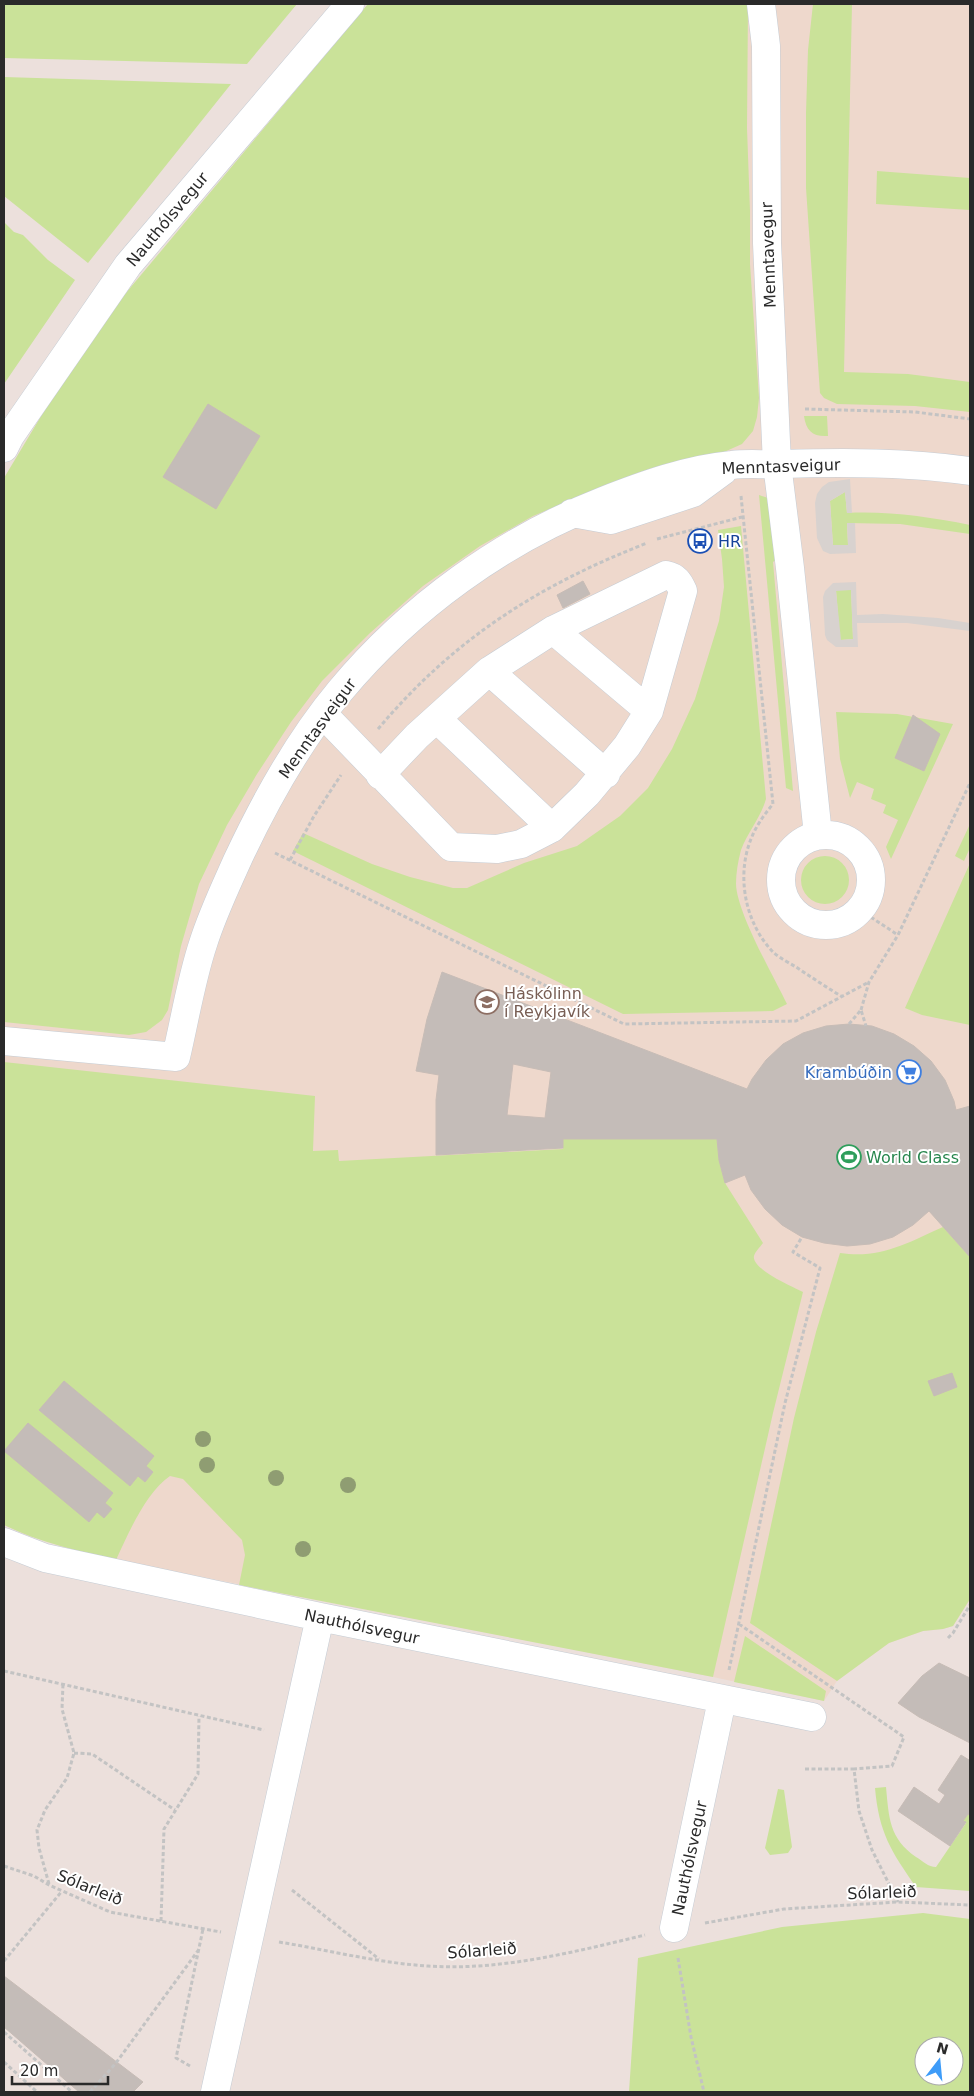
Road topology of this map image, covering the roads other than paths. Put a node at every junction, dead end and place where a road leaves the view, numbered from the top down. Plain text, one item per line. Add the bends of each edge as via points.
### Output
1 (350, 4) edge
2 (761, 4) edge
3 (774, 4) edge
4 (766, 46) junction
5 (4, 448) edge
6 (777, 464) junction
7 (970, 471) edge
8 (553, 630) junction
9 (489, 671) junction
10 (649, 711) junction
11 (324, 714) junction
12 (437, 719) junction
13 (606, 774) junction
14 (380, 775) junction
15 (552, 828) junction
16 (818, 835) junction
17 (4, 1041) edge
18 (4, 1542) edge
19 (320, 1617) junction
20 (722, 1700) junction
21 (812, 1717) dead end
22 (674, 1928) road end
23 (216, 2092) edge

1 - 5 street, Nauthólsvegur via 128,265
2 - 4 street, Menntavegur
3 - 4 street, Menntavegur
4 - 6 street, Menntavegur via 766,243
6 - 7 street, Menntasveigur via 909,464
6 - 11 street, Menntasveigur via 736,465 693,492 611,520 572,513 473,570 424,606 379,647
6 - 16 street, Menntavegur
8 - 9 street
8 - 10 street
8 - 10 street via 666,575 674,577 683,590
9 - 12 street
9 - 13 street
10 - 13 street
11 - 14 street
11 - 17 street, Menntasveigur via 276,785 221,895 203,944 176,1057
12 - 14 street
12 - 15 street
13 - 15 street
14 - 15 street via 451,847 497,849 513,846
16 - 16 street via 803,840 782,864 782,895 802,920 817,926 833,926 860,910 869,896 872,880 869,864 849,840 834,835
18 - 19 street, Nauthólsvegur via 45,1558
19 - 20 street, Nauthólsvegur
19 - 23 street
20 - 21 street, Nauthólsvegur
20 - 22 street, Nauthólsvegur

